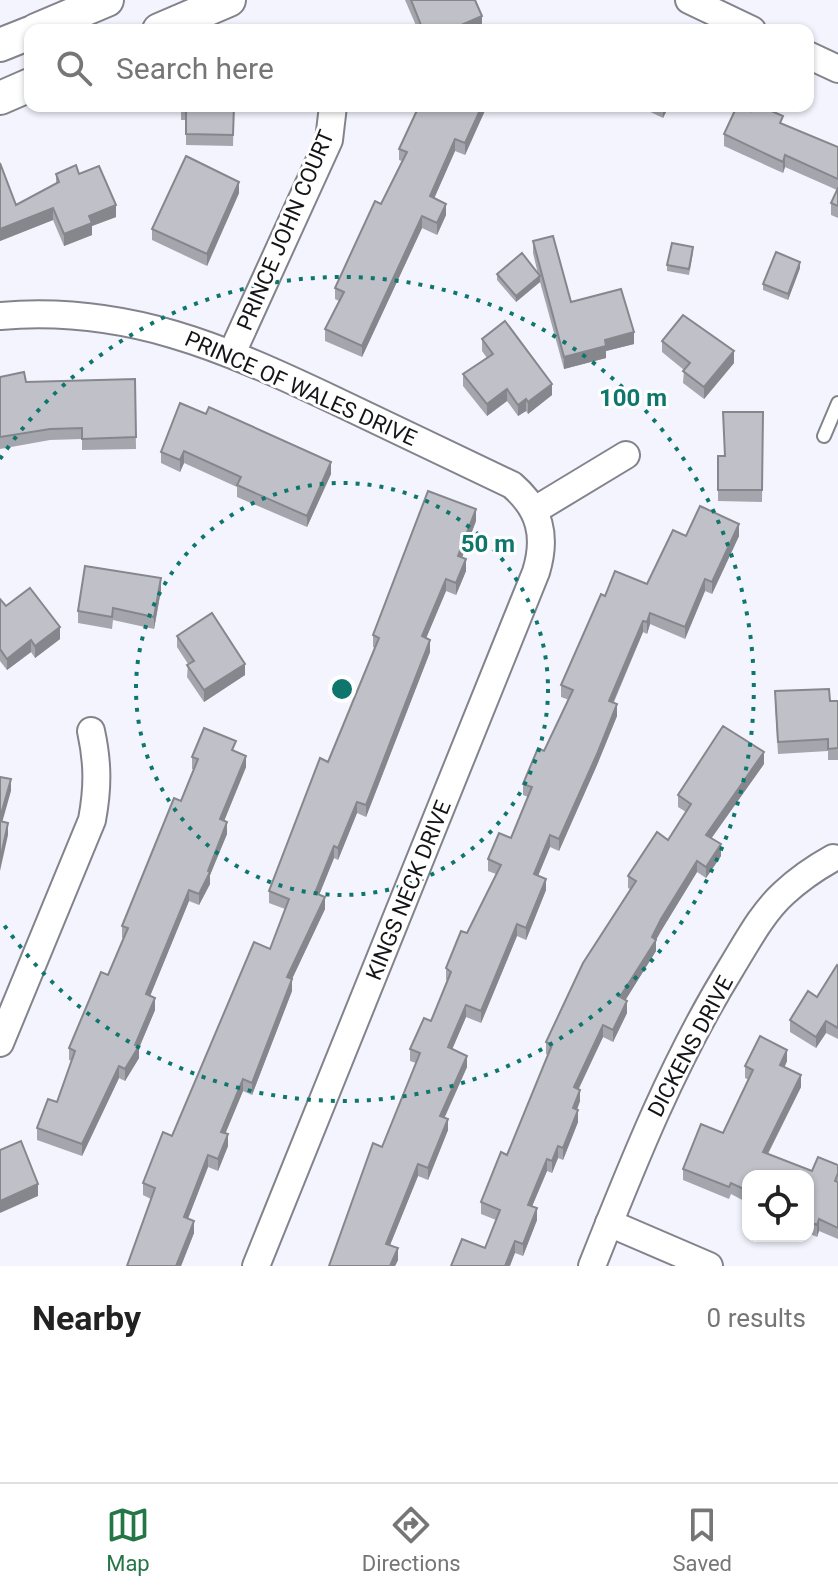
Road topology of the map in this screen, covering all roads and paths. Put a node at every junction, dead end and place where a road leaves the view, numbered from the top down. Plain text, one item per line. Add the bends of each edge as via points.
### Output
1 (107, 0) edge
2 (229, 0) edge
3 (689, 0) edge
4 (50, 24) edge
5 (173, 24) edge
6 (739, 24) edge
7 (24, 35) edge
8 (0, 45) edge
9 (814, 58) edge
10 (838, 69) edge
11 (24, 88) edge
12 (0, 98) edge
13 (332, 112) edge
14 (0, 316) edge
15 (232, 353) junction
16 (838, 403) edge
17 (824, 436) dead end
18 (626, 455) dead end
19 (535, 510) junction
20 (91, 731) dead end
21 (833, 858) dead end
22 (0, 1043) edge
23 (609, 1223) junction
24 (256, 1266) edge
25 (592, 1266) edge
26 (709, 1266) edge

1 - 4 street
2 - 5 street
3 - 6 street
7 - 8 street
9 - 10 street
11 - 12 street
13 - 15 street, PRINCE JOHN COURT via 329,140
14 - 15 street, PRINCE OF WALES DRIVE via 91,315 162,328
15 - 19 street, PRINCE OF WALES DRIVE via 512,485
16 - 17 lane
18 - 19 street
19 - 24 street, KINGS NECK DRIVE via 542,534 536,572
20 - 22 street via 98,760 92,820
21 - 23 street, DICKENS DRIVE via 782,894 759,922 664,1089
23 - 25 street, DICKENS DRIVE
23 - 26 street

